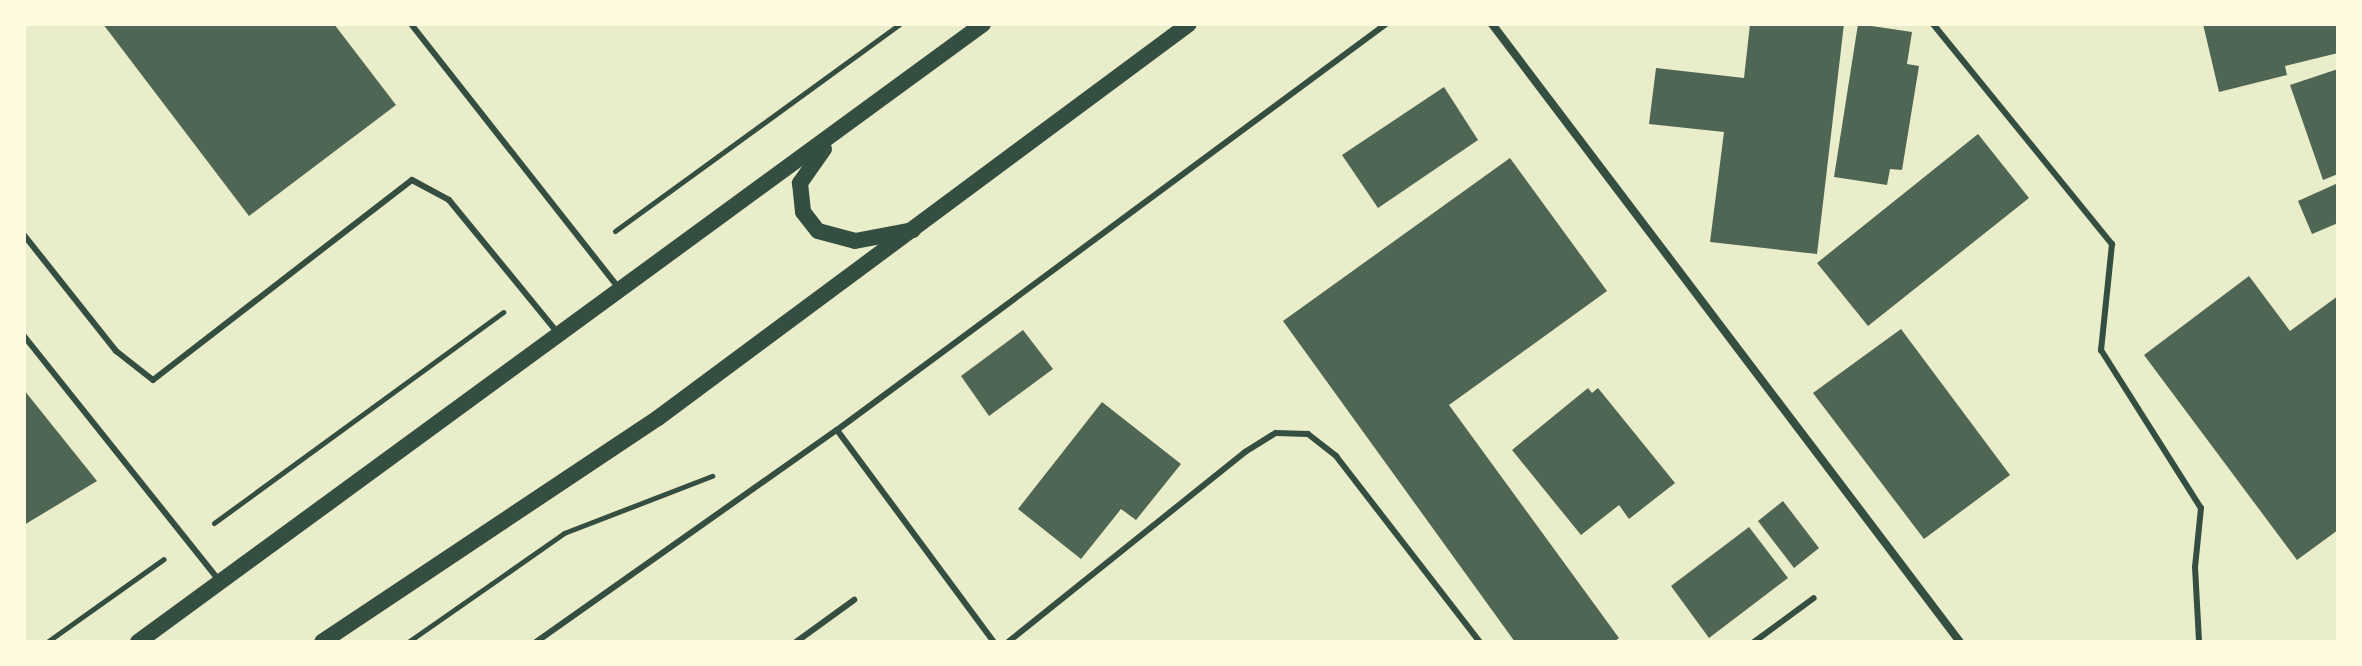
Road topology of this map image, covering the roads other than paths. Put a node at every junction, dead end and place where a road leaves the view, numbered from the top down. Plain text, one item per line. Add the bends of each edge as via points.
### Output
1 (411, 24) edge
2 (983, 24) edge
3 (1189, 24) edge
4 (1386, 24) edge
5 (1492, 24) edge
6 (1933, 24) edge
7 (833, 137) junction
8 (918, 229) junction
9 (24, 235) edge
10 (619, 288) junction
11 (558, 333) junction
12 (24, 336) edge
13 (837, 430) junction
14 (221, 582) junction
15 (1814, 598) dead end
16 (854, 600) dead end
17 (138, 642) edge
18 (322, 642) edge
19 (536, 642) edge
20 (796, 642) edge
21 (994, 642) edge
22 (1008, 642) edge
23 (1480, 642) edge
24 (1754, 642) edge
25 (1960, 642) edge
26 (2199, 642) edge

1 - 10 lane
2 - 7 main road
3 - 8 main road
4 - 13 lane
5 - 25 street
6 - 26 lane via 2112,244 2101,350 2201,508 2195,567
7 - 8 main road via 800,183 803,212 818,231 855,241
7 - 10 main road
8 - 18 main road via 658,418
9 - 11 lane via 116,351 153,380 412,180 449,200
10 - 11 main road
11 - 14 main road
12 - 14 lane
13 - 19 lane
13 - 21 lane
14 - 17 main road
15 - 24 lane
16 - 20 lane
22 - 23 lane via 1245,452 1276,433 1308,434 1336,456

